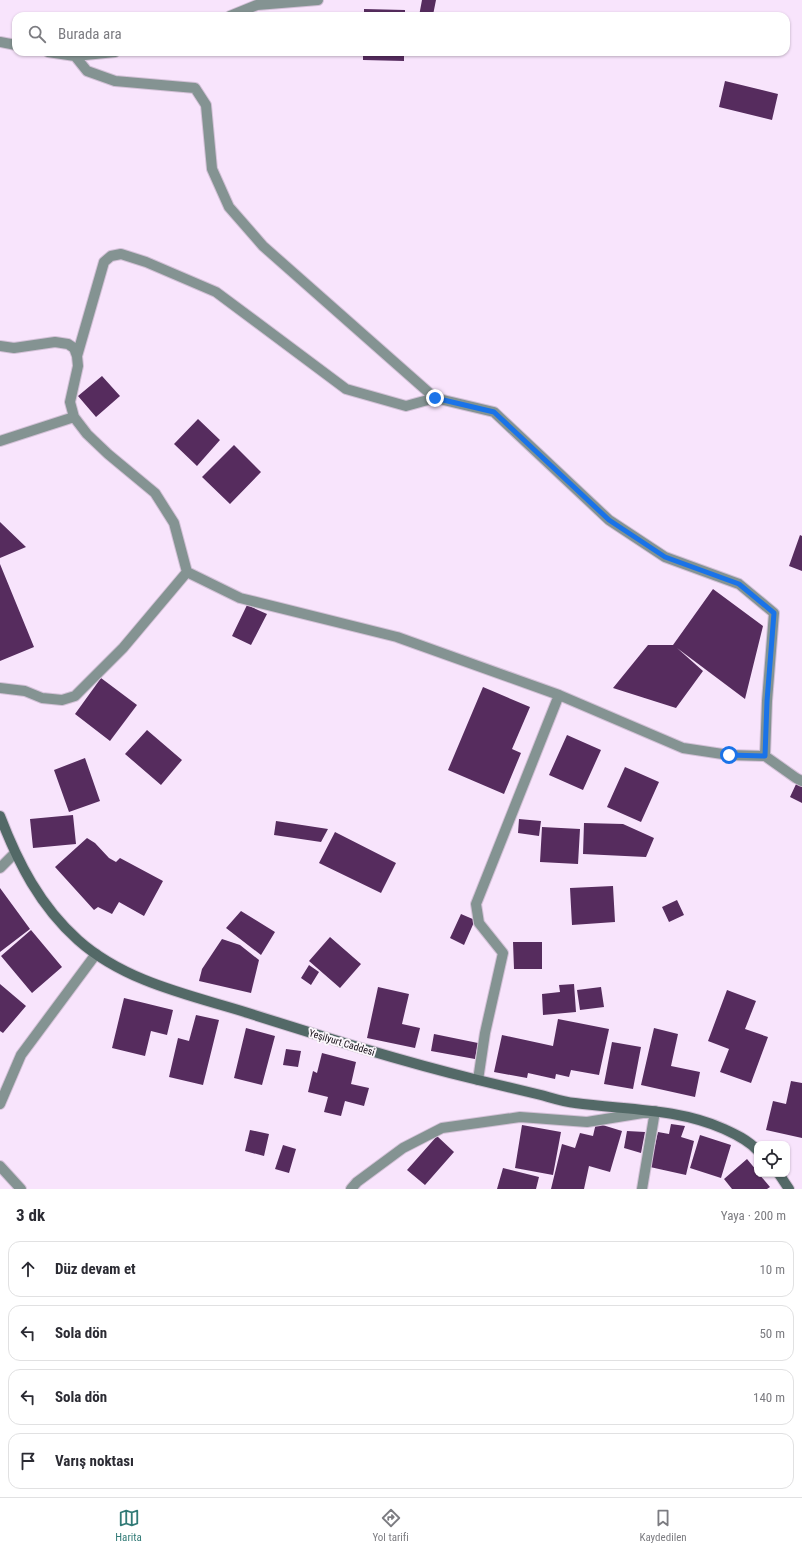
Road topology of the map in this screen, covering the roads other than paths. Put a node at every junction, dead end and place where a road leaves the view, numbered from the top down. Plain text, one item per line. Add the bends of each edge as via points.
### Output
1 (318, 0) edge
2 (257, 3) edge
3 (238, 12) edge
4 (0, 42) edge
5 (12, 44) edge
6 (75, 56) edge
7 (0, 346) edge
8 (77, 356) junction
9 (435, 398) junction
10 (74, 417) junction
11 (0, 441) edge
12 (187, 572) junction
13 (0, 688) edge
14 (559, 695) junction
15 (765, 756) junction
16 (802, 780) edge
17 (0, 816) edge
18 (15, 853) junction
19 (0, 868) edge
20 (96, 954) junction
21 (478, 1080) junction
22 (0, 1104) edge
23 (655, 1111) junction
24 (754, 1148) edge
25 (0, 1166) edge
26 (781, 1177) edge
27 (21, 1189) edge
28 (351, 1189) edge
29 (642, 1189) edge
30 (789, 1189) edge

1 - 2 street
2 - 3 street
4 - 5 street
6 - 9 street via 87,71 115,81 195,88 206,105 212,169 228,207 263,246
7 - 8 street via 14,348 55,342 68,344 74,348
8 - 9 street via 104,262 111,256 121,254 216,292 346,389 406,406
8 - 10 street via 78,366 70,402
9 - 15 street via 494,412 609,520 665,557 739,584 774,613
10 - 11 street
10 - 12 street via 103,449 155,493 174,523
12 - 13 street via 123,648 75,696 62,700 42,698 25,691
12 - 14 street via 240,598 397,637
14 - 15 street via 683,748 729,755
14 - 21 street via 476,904 479,923 503,953 485,1033
15 - 16 street
17 - 18 main road, Yeşilyurt Caddesi
18 - 19 street
18 - 20 main road, Yeşilyurt Caddesi via 27,878 41,898 68,930
20 - 21 main road, Yeşilyurt Caddesi via 118,968 179,992 359,1048
20 - 22 street via 21,1055
21 - 23 main road, Yeşilyurt Caddesi via 573,1103
23 - 24 main road, Yeşilyurt Caddesi via 714,1125 734,1134
23 - 28 street via 587,1122 520,1118 442,1128 403,1148
23 - 29 street
25 - 27 street
26 - 30 main road

